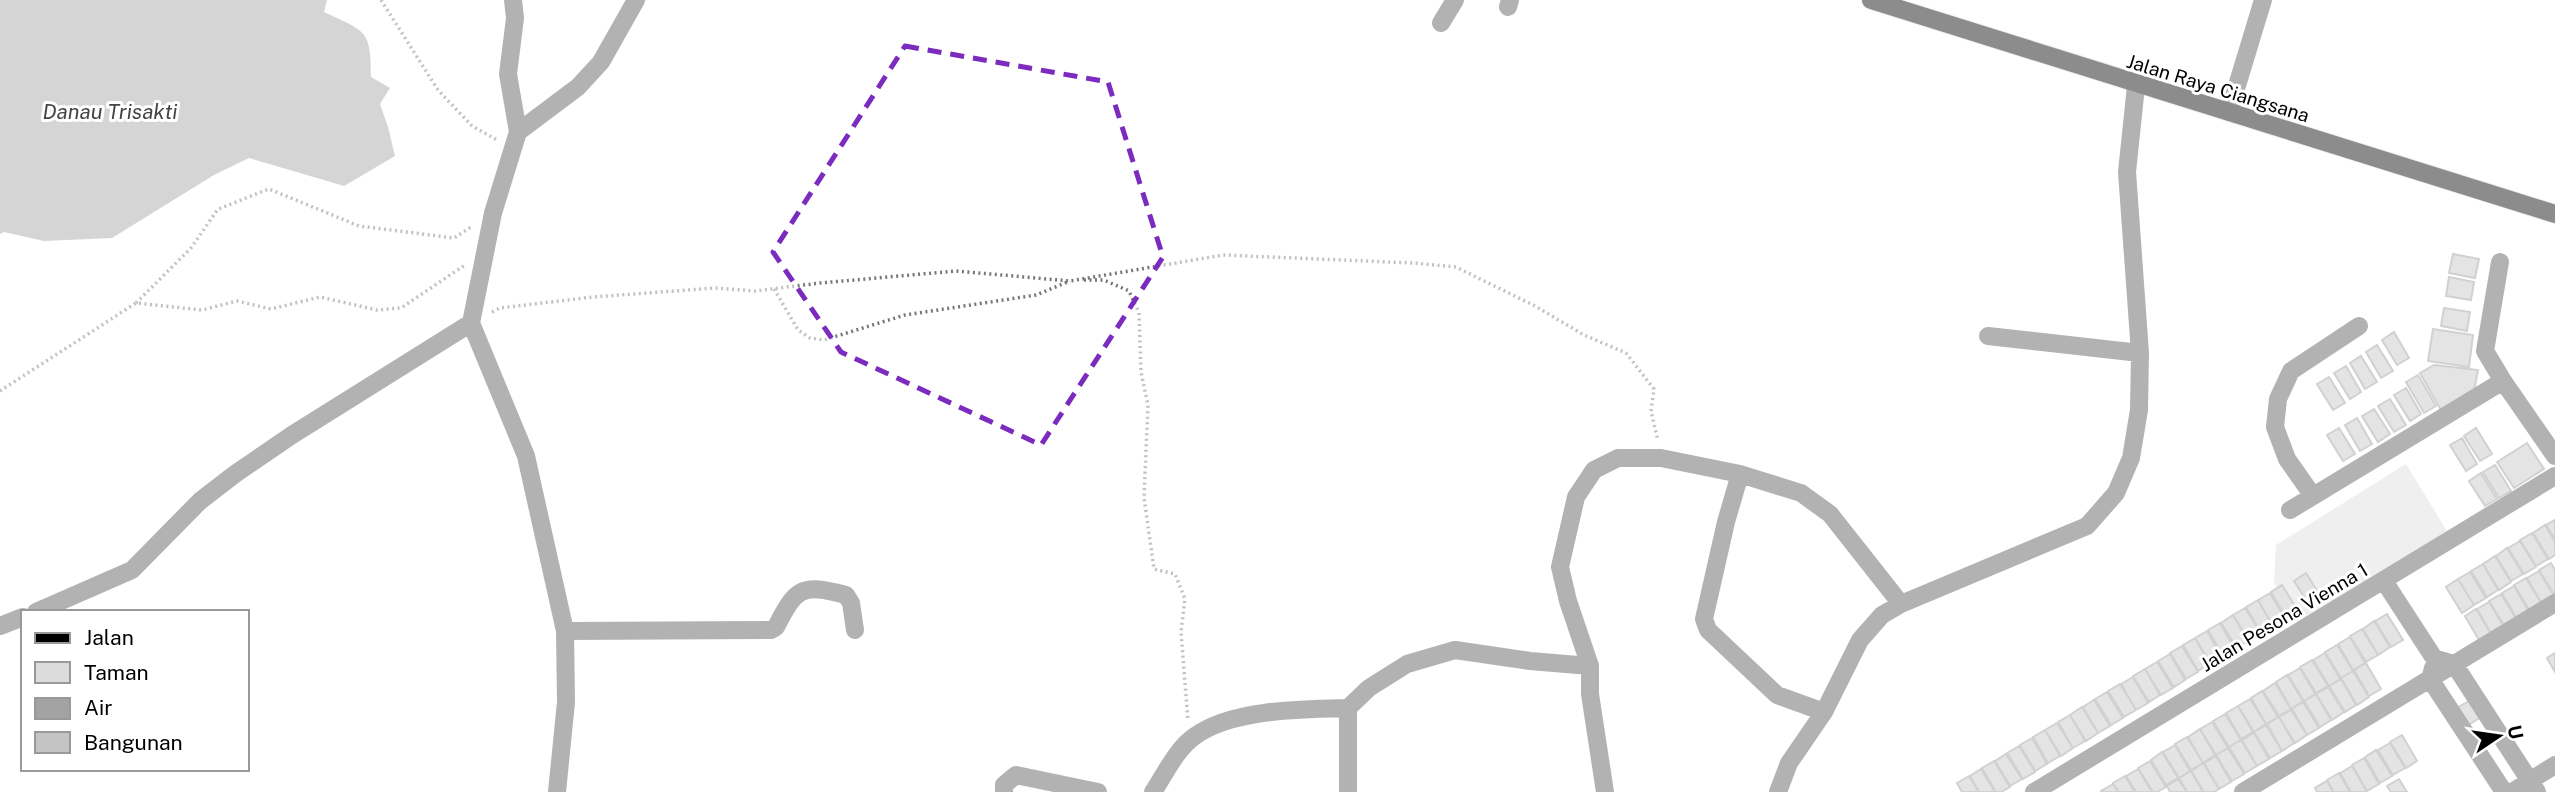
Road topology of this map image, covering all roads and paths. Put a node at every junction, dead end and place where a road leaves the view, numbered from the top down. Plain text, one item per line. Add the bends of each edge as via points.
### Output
1 (381, 0) edge
2 (513, 0) edge
3 (636, 0) edge
4 (1455, 0) edge
5 (1871, 0) edge
6 (2263, 0) edge
7 (1441, 23) dead end
8 (2136, 86) junction
9 (2229, 112) junction
10 (518, 132) junction
11 (510, 163) junction
12 (493, 213) junction
13 (2555, 214) edge
14 (2500, 262) dead end
15 (465, 265) dead end
16 (1070, 281) junction
17 (774, 289) junction
18 (136, 303) junction
19 (471, 323) junction
20 (2358, 326) dead end
21 (1988, 336) dead end
22 (2140, 353) junction
23 (2503, 381) junction
24 (0, 391) edge
25 (2555, 456) edge
26 (1661, 458) junction
27 (1740, 474) junction
28 (2555, 476) edge
29 (2313, 496) junction
30 (2290, 510) dead end
31 (2384, 581) junction
32 (2555, 603) edge
33 (1901, 604) junction
34 (41, 610) edge
35 (21, 618) edge
36 (0, 626) edge
37 (855, 630) dead end
38 (565, 631) junction
39 (2434, 657) junction
40 (2454, 664) junction
41 (1590, 666) junction
42 (2430, 679) junction
43 (1348, 708) junction
44 (1824, 712) junction
45 (1189, 742) junction
46 (2555, 765) edge
47 (2533, 786) edge
48 (557, 792) edge
49 (1004, 792) edge
50 (1098, 792) edge
51 (1153, 792) edge
52 (1349, 792) edge
53 (1605, 792) edge
54 (1778, 792) edge
55 (2035, 792) edge
56 (2243, 792) edge
57 (2504, 792) edge
58 (2512, 792) edge

1 - 11 path via 438,90 472,126 499,141
2 - 10 street via 508,74
3 - 10 street via 601,62 578,87
4 - 7 street
5 - 8 main road, Jalan Raya Ciangsana
6 - 9 street
8 - 9 main road, Jalan Raya Ciangsana
8 - 22 street via 2127,172
9 - 13 main road, Jalan Raya Ciangsana
10 - 11 street
11 - 12 street
12 - 18 path via 454,238 443,237 359,226 269,190 218,209 191,248
12 - 19 street
14 - 23 street via 2485,351
15 - 18 path via 401,309 377,310 320,298 271,309 237,302 202,310
16 - 17 path via 956,271
16 - 17 path via 1036,295 905,315 824,340 798,330
16 - 26 path via 1223,255 1456,267 1626,353 1654,389 1651,411
16 - 45 path via 1104,280 1129,291 1139,313 1141,372 1148,405 1144,498 1154,569 1175,574 1185,598 1181,632
17 - 19 path via 715,288 593,297 500,308
18 - 24 path
19 - 34 street via 235,474 200,501 132,570
19 - 38 street via 526,456
20 - 29 street via 2291,371 2278,399 2275,426 2287,459
21 - 22 street
22 - 33 street via 2139,410 2131,458 2116,493 2087,526
23 - 25 street
23 - 29 street
26 - 27 street
26 - 41 street via 1618,458 1594,470 1576,497 1560,567
27 - 33 street via 1801,493 1830,514
27 - 44 street via 1704,619 1708,630 1777,695
28 - 31 street, Jalan Pesona Vienna 1
29 - 30 street
31 - 39 street
31 - 55 street, Jalan Pesona Vienna 1
32 - 40 street
33 - 44 street via 1882,614 1860,640
35 - 36 street
37 - 38 street via 846,595 809,589 789,600 771,630
38 - 48 street via 566,702
39 - 40 street
39 - 42 street
40 - 42 street
40 - 47 street
41 - 43 street via 1455,650 1407,664
41 - 53 street
42 - 56 street
42 - 57 street
43 - 45 street via 1246,716 1207,729
43 - 52 street
44 - 54 street via 1789,763
45 - 51 street
46 - 47 street
47 - 58 street
49 - 50 street via 1004,785 1016,775

